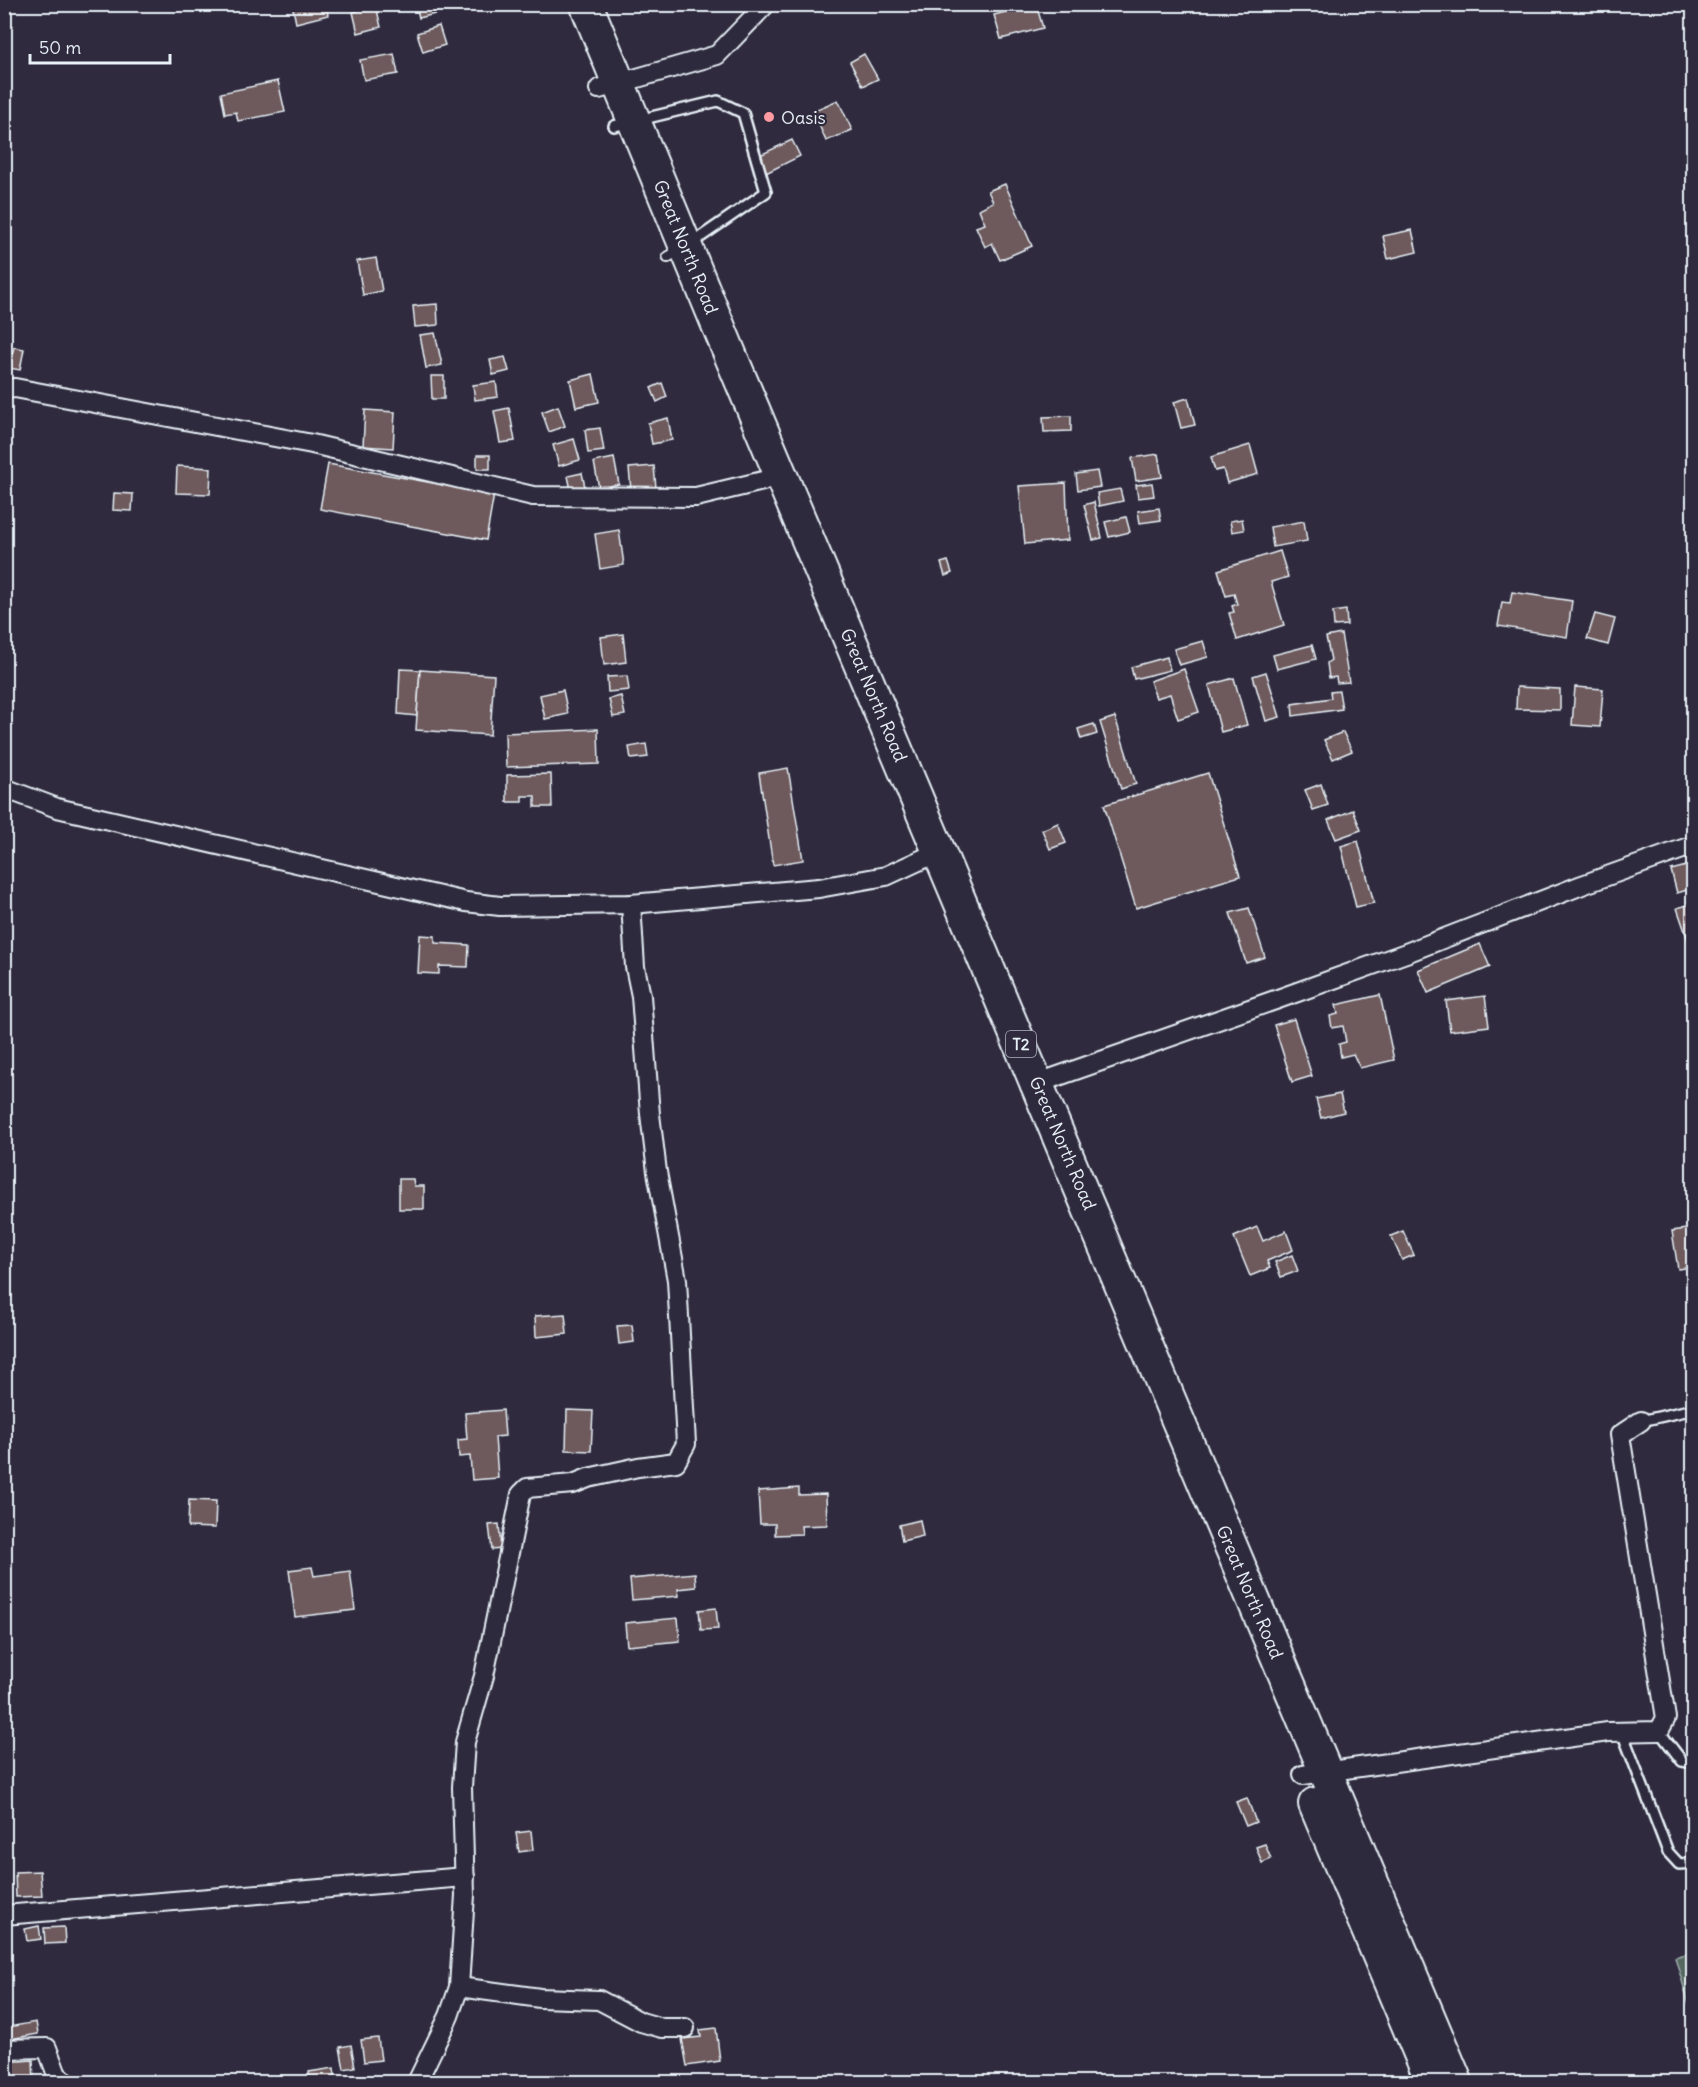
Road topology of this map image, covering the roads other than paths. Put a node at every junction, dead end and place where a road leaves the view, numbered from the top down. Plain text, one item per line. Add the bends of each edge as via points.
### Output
1 (564, 4) edge
2 (586, 4) edge
3 (766, 4) edge
4 (609, 86) junction
5 (624, 123) junction
6 (677, 252) junction
7 (4, 388) edge
8 (763, 482) junction
9 (4, 788) edge
10 (1694, 845) edge
11 (934, 857) junction
12 (631, 904) junction
13 (1031, 1086) junction
14 (1694, 1409) edge
15 (1641, 1421) joint
16 (1659, 1731) junction
17 (1622, 1732) junction
18 (1694, 1763) edge
19 (1314, 1773) junction
20 (1694, 1863) edge
21 (465, 1877) junction
22 (4, 1915) edge
23 (459, 1987) junction
24 (685, 2028) dead end
25 (4, 2049) edge
26 (66, 2082) edge
27 (417, 2082) edge
28 (1431, 2082) edge
29 (1456, 2082) edge

1 - 4 highway, Great North Road / T2
2 - 4 highway, Great North Road / T2
3 - 4 street via 717,56
4 - 5 highway, Great North Road / T2
5 - 6 highway, Great North Road / T2
5 - 6 lane via 718,101 743,113 766,192
6 - 8 highway, Great North Road / T2
6 - 11 highway, Great North Road / T2
7 - 8 street via 312,444 533,496 696,498
8 - 11 highway, Great North Road / T2
9 - 12 street via 57,808 466,902 500,906
10 - 13 street via 1406,953
11 - 12 street via 886,876 830,887
11 - 13 highway, Great North Road / T2
12 - 21 street via 657,1172 677,1280 686,1444 676,1462 628,1469 573,1484 527,1488 521,1494 484,1676 465,1742
13 - 19 highway, Great North Road / T2 via 1163,1421
14 - 15 lane
15 - 16 street via 1620,1435 1666,1718
16 - 17 street
16 - 18 lane via 1682,1761
17 - 19 street
17 - 20 lane via 1668,1852 1679,1864
19 - 28 highway, Great North Road / T2
19 - 29 highway, Great North Road / T2
21 - 22 street
21 - 23 street
23 - 24 street via 540,1998 599,2000 641,2022 662,2028
23 - 27 street
25 - 26 street via 47,2048 57,2075

